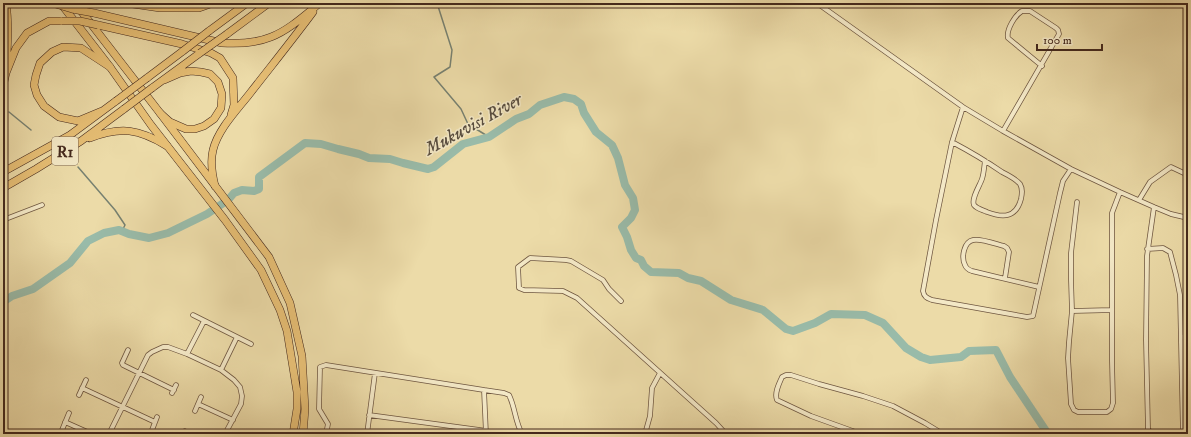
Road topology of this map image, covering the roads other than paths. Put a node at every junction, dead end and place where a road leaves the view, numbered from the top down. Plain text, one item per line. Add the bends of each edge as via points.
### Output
1 (6, 3) edge
2 (52, 3) edge
3 (61, 3) edge
4 (75, 3) edge
5 (126, 3) edge
6 (213, 3) edge
7 (247, 3) edge
8 (269, 3) edge
9 (320, 3) edge
10 (817, 3) edge
11 (1042, 66) junction
12 (110, 67) junction
13 (6, 73) junction
14 (164, 80) junction
15 (3, 86) edge
16 (963, 107) junction
17 (102, 111) junction
18 (160, 113) junction
19 (230, 119) junction
20 (1003, 131) junction
21 (81, 141) junction
22 (952, 142) junction
23 (167, 146) junction
24 (985, 161) junction
25 (1071, 169) junction
26 (3, 172) edge
27 (1188, 175) edge
28 (215, 186) junction
29 (3, 188) edge
30 (1120, 192) junction
31 (1139, 200) junction
32 (1077, 202) dead end
33 (42, 205) dead end
34 (1154, 207) junction
35 (1188, 218) edge
36 (3, 220) edge
37 (1147, 249) junction
38 (1005, 278) junction
39 (1039, 287) junction
40 (621, 301) dead end
41 (1112, 310) junction
42 (1072, 311) junction
43 (193, 315) dead end
44 (204, 321) junction
45 (237, 337) junction
46 (1181, 337) junction
47 (1188, 337) edge
48 (251, 344) dead end
49 (128, 350) dead end
50 (187, 354) junction
51 (1182, 368) junction
52 (1188, 368) edge
53 (221, 370) junction
54 (140, 373) junction
55 (375, 373) junction
56 (660, 373) junction
57 (86, 380) dead end
58 (176, 385) dead end
59 (82, 388) junction
60 (484, 390) junction
61 (79, 395) dead end
62 (202, 397) dead end
63 (1182, 401) junction
64 (1188, 401) edge
65 (198, 404) junction
66 (122, 407) junction
67 (195, 411) dead end
68 (69, 413) dead end
69 (369, 415) junction
70 (233, 420) junction
71 (65, 422) junction
72 (62, 430) dead end
73 (152, 430) dead end
74 (486, 432) edge
75 (940, 433) edge
76 (92, 434) edge
77 (109, 434) edge
78 (225, 434) edge
79 (294, 434) edge
80 (303, 434) edge
81 (326, 434) edge
82 (367, 434) edge
83 (522, 434) edge
84 (645, 434) edge
85 (726, 434) edge
86 (861, 434) edge
87 (1152, 434) edge
88 (1183, 434) edge

1 - 13 main road
2 - 9 main road, bridge via 222,43 246,43 272,37 290,27
3 - 12 main road
4 - 18 main road
5 - 6 main road via 160,8 198,8
7 - 17 main road, R1, bridge
8 - 14 main road, R1, bridge
9 - 19 main road
10 - 16 street
11 - 11 street via 1058,37 1058,30 1030,11 1022,11 1007,32 1008,38
11 - 20 street
12 - 17 main road via 81,48 63,47 52,52 40,63 34,85 44,106 59,118 78,121
12 - 23 main road
13 - 15 main road
13 - 19 main road, bridge via 16,48 27,34 49,22 80,21 182,44 220,58 233,78 234,105
14 - 18 main road via 191,71 210,74 218,82 222,94 221,108 214,119 195,129 186,129 170,122
14 - 21 main road, R1, bridge
16 - 20 street
16 - 22 street
17 - 26 main road, R1 via 70,135
18 - 28 main road
19 - 28 main road via 217,139 213,151 211,162
20 - 25 street
21 - 23 main road via 114,130 129,130 155,138
21 - 29 main road, R1
22 - 24 street
22 - 39 street via 922,291 924,295 932,300 1030,317 1033,316
23 - 79 main road via 261,270 280,310 287,331 297,392
24 - 24 street via 982,180 973,202 978,209 1008,216 1019,206 1022,190 1020,185
25 - 30 street
25 - 39 street via 1063,181 1060,192
27 - 31 street via 1171,167 1150,182
28 - 80 main road via 269,257 290,303 302,356 305,409
30 - 31 street
30 - 41 street via 1112,213
31 - 34 street
32 - 42 street via 1072,253
33 - 36 street
34 - 35 street
34 - 37 street
37 - 46 street via 1164,248 1171,255 1180,296
37 - 87 street via 1148,429
38 - 38 street via 968,269 965,266 964,252 968,243 974,239 1007,248 1009,252
38 - 39 street
40 - 56 street via 603,280 571,261 530,258 518,267 519,288 562,291 577,298
41 - 42 street
41 - 42 street via 1113,406 1107,412 1089,413 1078,412 1071,404 1068,358
43 - 44 street
44 - 45 street
44 - 50 street
45 - 48 street
45 - 53 street
46 - 47 street
46 - 51 street
49 - 54 street via 122,364
50 - 53 street
50 - 54 street via 162,347 148,355
51 - 52 street
51 - 63 street
53 - 70 street via 240,387 241,404
54 - 58 street via 173,391
54 - 66 street
55 - 60 street
55 - 69 street
55 - 81 street via 326,365 320,367 319,409 328,424
56 - 84 street via 652,388 650,416
56 - 85 street
57 - 59 street
59 - 61 street
59 - 66 street
60 - 74 street
60 - 83 street via 509,395 517,426
62 - 65 street
63 - 64 street
63 - 88 street
65 - 67 street
65 - 70 street
66 - 73 street via 156,420
66 - 77 street
68 - 71 street
69 - 74 street
69 - 82 street
70 - 78 street
71 - 72 street
71 - 76 street
75 - 86 street via 893,406 791,375 782,377 776,393 778,400

